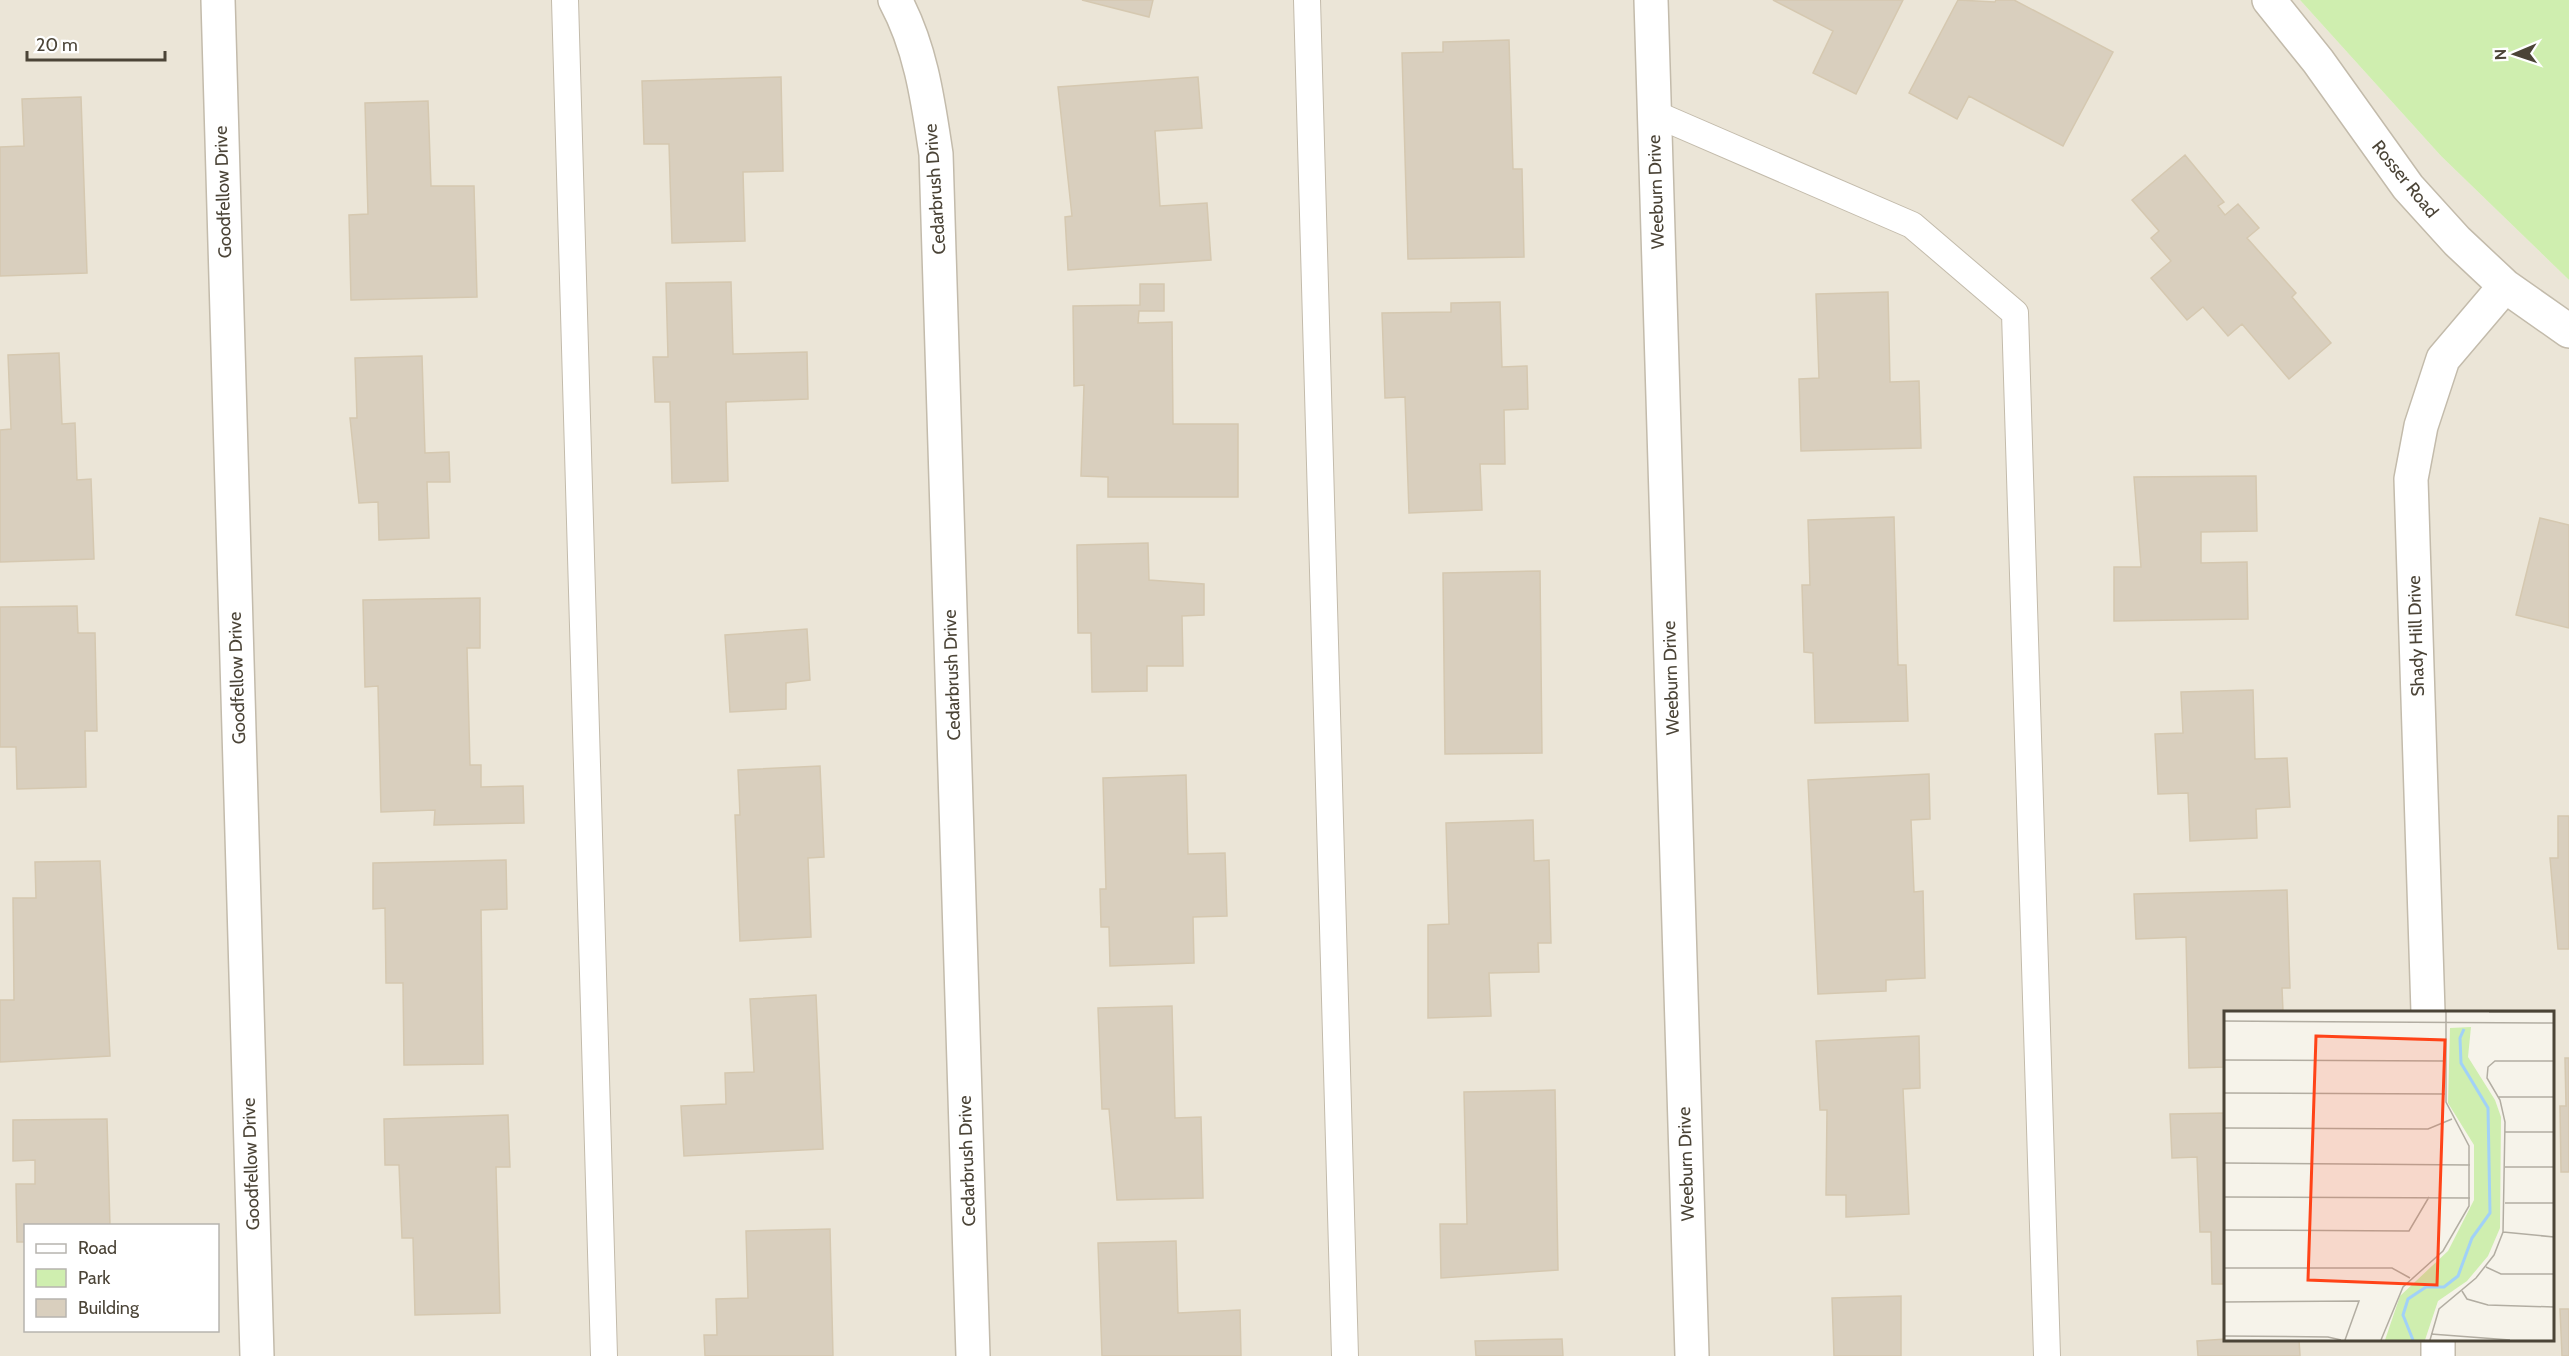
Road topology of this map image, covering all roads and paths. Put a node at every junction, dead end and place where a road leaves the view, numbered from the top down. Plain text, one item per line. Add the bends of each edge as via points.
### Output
1 (218, 0) edge
2 (565, 0) edge
3 (895, 0) edge
4 (1307, 0) edge
5 (1650, 0) edge
6 (2269, 0) edge
7 (1653, 113) junction
8 (2505, 286) junction
9 (2569, 331) edge
10 (2428, 1011) edge
11 (257, 1356) edge
12 (604, 1356) edge
13 (973, 1356) edge
14 (1345, 1356) edge
15 (1692, 1356) edge
16 (2047, 1356) edge

1 - 11 street, Goodfellow Drive
2 - 12 lane
3 - 13 street, Cedarbrush Drive via 909,25 926,89 936,154
4 - 14 lane
5 - 7 street, Weeburn Drive
6 - 8 street, Rosser Road via 2408,187
7 - 15 street, Weeburn Drive
7 - 16 lane via 1912,225 2015,313
8 - 9 street, Rosser Road
8 - 10 street, Shady Hill Drive via 2443,359 2421,426 2411,479

